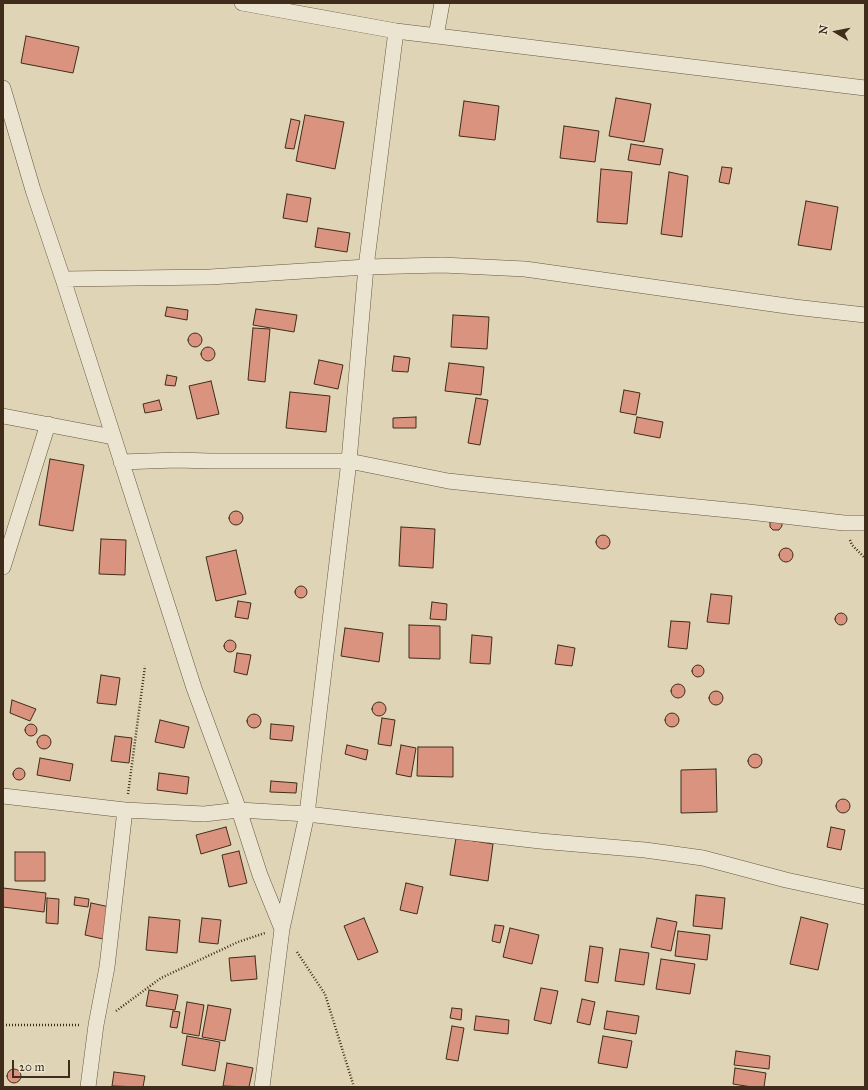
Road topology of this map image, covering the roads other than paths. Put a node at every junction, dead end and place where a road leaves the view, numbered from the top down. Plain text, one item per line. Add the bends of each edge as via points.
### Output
1 (242, 3) edge
2 (442, 3) edge
3 (396, 31) junction
4 (436, 36) junction
5 (3, 88) edge
6 (865, 88) edge
7 (366, 267) junction
8 (63, 279) junction
9 (865, 315) edge
10 (3, 416) edge
11 (48, 424) junction
12 (113, 437) junction
13 (349, 461) junction
14 (121, 462) junction
15 (865, 523) edge
16 (3, 567) edge
17 (3, 796) edge
18 (125, 810) junction
19 (239, 810) junction
20 (307, 814) junction
21 (865, 897) edge
22 (282, 930) junction
23 (88, 1087) edge
24 (262, 1087) edge

1 - 3 street
2 - 4 street
3 - 4 street
3 - 7 street
4 - 6 street
5 - 8 street
7 - 8 street via 210,277
7 - 9 street via 442,265 525,269
7 - 13 street
8 - 12 street
10 - 11 street
11 - 12 street
11 - 16 street
12 - 14 street
13 - 14 street
13 - 15 street via 448,481 844,523
13 - 20 street
14 - 19 street via 194,688
17 - 18 street
18 - 19 street via 204,814
18 - 23 street via 107,967
19 - 20 street
19 - 22 street via 260,875
20 - 21 street via 702,858
20 - 22 street
22 - 24 street

